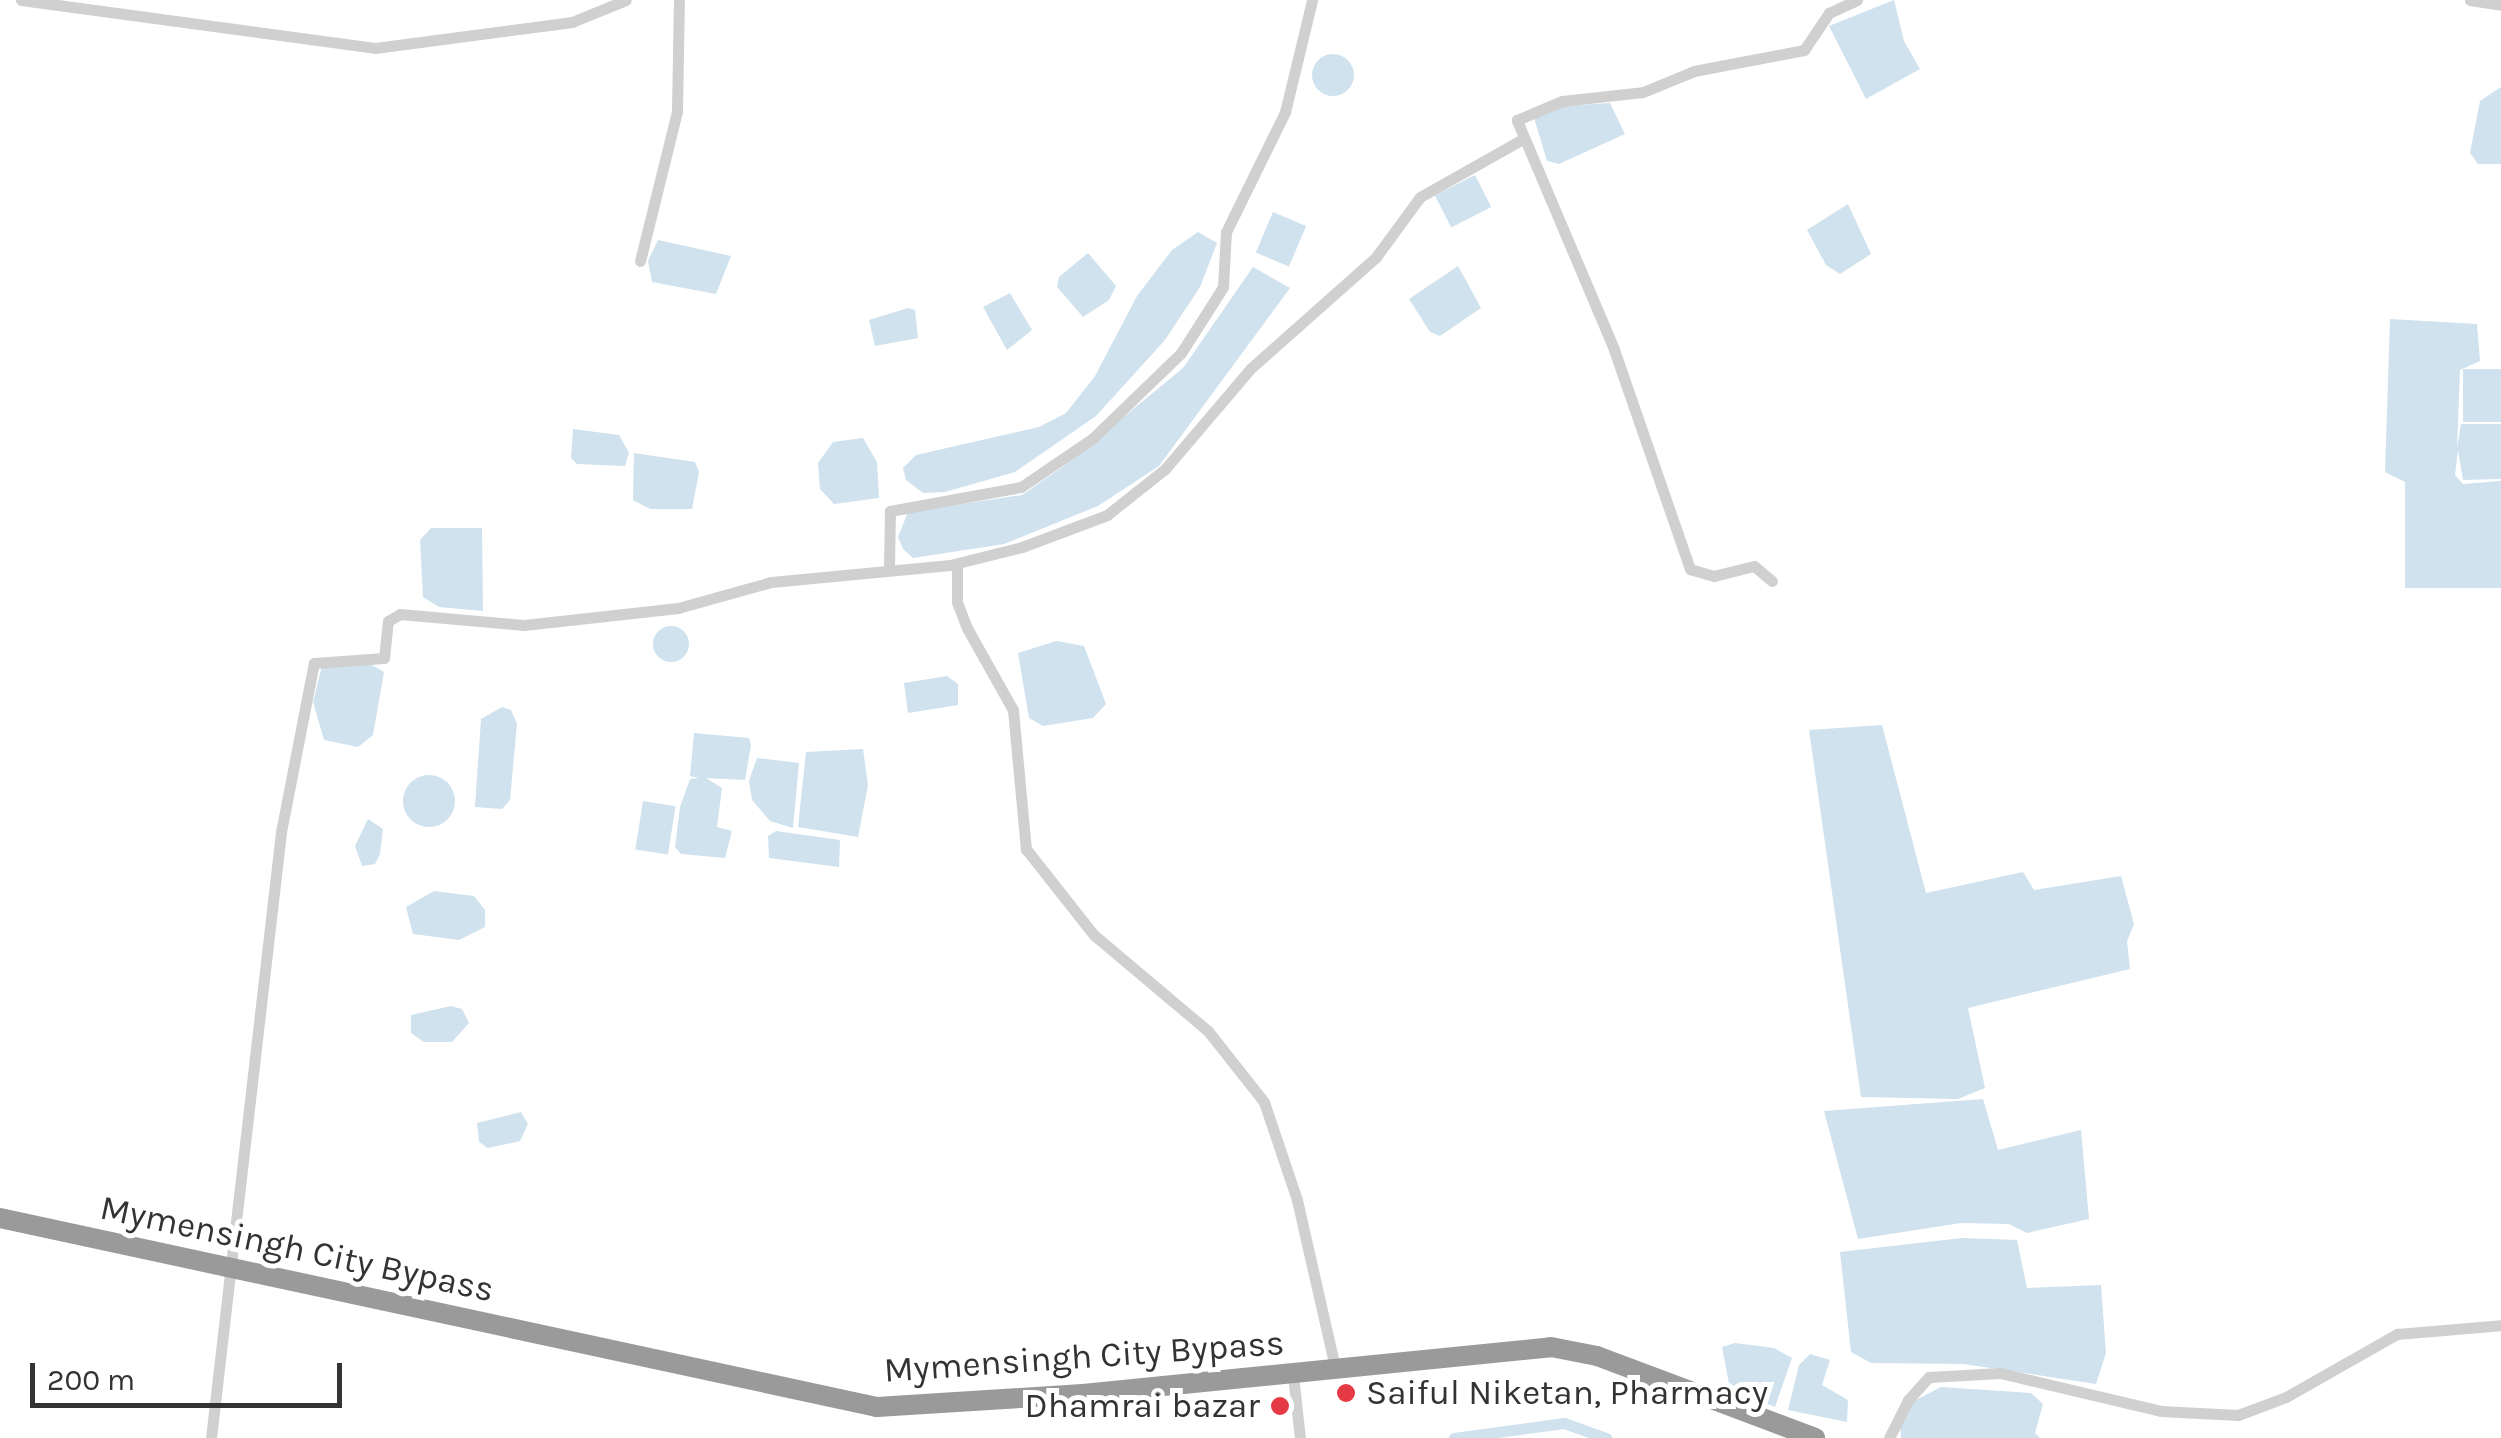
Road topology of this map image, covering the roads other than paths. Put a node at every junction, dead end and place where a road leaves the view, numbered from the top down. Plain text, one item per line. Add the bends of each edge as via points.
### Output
1 (20, 0) edge
2 (626, 0) edge
3 (679, 0) edge
4 (1312, 0) edge
5 (1857, 0) edge
6 (2470, 0) edge
7 (2501, 5) edge
8 (1523, 139) junction
9 (640, 261) dead end
10 (956, 564) junction
11 (889, 568) junction
12 (1772, 581) dead end
13 (0, 1218) edge
14 (228, 1268) junction
15 (2501, 1325) edge
16 (1336, 1371) junction
17 (1293, 1376) junction
18 (212, 1438) edge
19 (1300, 1438) edge
20 (1816, 1438) edge
21 (1889, 1438) edge

1 - 2 street via 375,48 572,22
3 - 9 street via 677,111
4 - 11 street via 1285,112 1226,232 1223,286 1181,353 1093,438 1021,487 890,511
5 - 8 street via 1829,13 1804,50 1694,72 1643,92 1562,101 1517,120
6 - 7 street
8 - 10 street via 1420,197 1376,257 1250,369 1135,497 1070,530
8 - 12 street via 1614,348 1690,569 1714,576 1754,566
10 - 11 street
10 - 16 street via 957,602 967,628 1013,710 1026,849 1094,934 1208,1031 1264,1102 1297,1200
11 - 14 street via 771,582 678,608 524,625 400,614 388,621 384,658 314,663 281,832 250,1134
13 - 14 highway, Mymensingh City Bypass
14 - 17 highway, Mymensingh City Bypass via 877,1407
14 - 18 street
15 - 21 street via 2397,1334 2286,1397 2238,1415 2160,1411 2000,1373 1929,1377
16 - 17 highway, Mymensingh City Bypass
16 - 20 highway, Mymensingh City Bypass via 1568,1349
17 - 19 street

